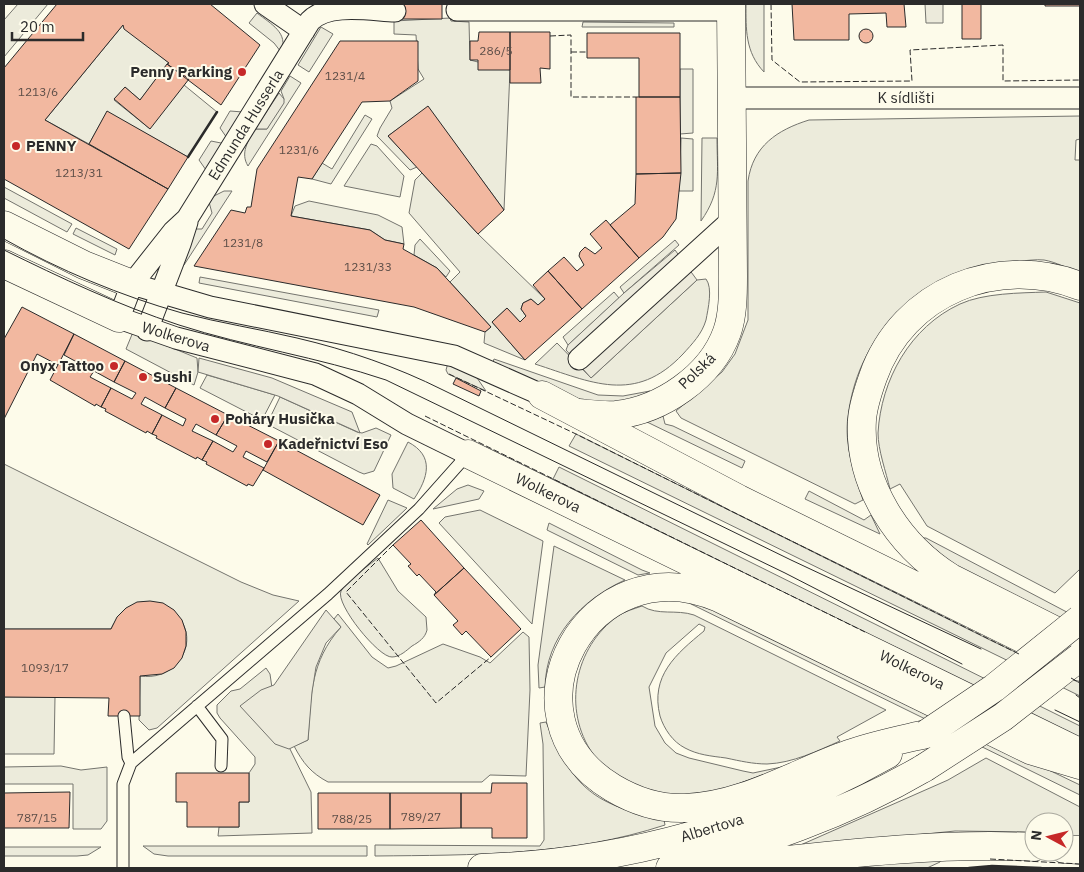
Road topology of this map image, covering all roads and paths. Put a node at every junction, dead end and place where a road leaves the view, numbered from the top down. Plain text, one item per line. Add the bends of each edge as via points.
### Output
1 (265, 4) edge
2 (346, 7) edge
3 (731, 7) edge
4 (457, 10) dead end
5 (395, 11) dead end
6 (304, 31) junction
7 (732, 98) junction
8 (1080, 98) edge
9 (187, 219) junction
10 (732, 220) junction
11 (6, 240) edge
12 (132, 284) junction
13 (1080, 286) edge
14 (159, 294) junction
15 (119, 318) junction
16 (147, 330) junction
17 (578, 359) dead end
18 (542, 395) joint
19 (578, 413) junction
20 (468, 454) junction
21 (1080, 619) edge
22 (1080, 643) edge
23 (1080, 657) edge
24 (1080, 667) edge
25 (197, 706) junction
26 (124, 716) dead end
27 (884, 748) junction
28 (1080, 752) edge
29 (131, 763) junction
30 (1080, 765) edge
31 (221, 766) dead end
32 (1024, 847) edge
33 (122, 868) edge
34 (482, 868) edge
35 (670, 868) edge
36 (712, 868) edge

1 - 6 street
2 - 5 street, Edmunda Husserla
2 - 6 street, Edmunda Husserla via 319,13
3 - 4 street
3 - 7 main road, Polská
6 - 9 street, Edmunda Husserla
7 - 8 street, K sídlišti
7 - 10 main road, Polská
9 - 12 street, Edmunda Husserla via 172,232
9 - 14 street, Edmunda Husserla
10 - 17 street
10 - 19 main road, Polská via 733,285 729,324 713,359 682,388 663,400 621,414
11 - 12 main road, Wolkerova via 67,257
11 - 15 main road, Wolkerova
12 - 14 street, Wolkerova
12 - 15 street, Edmunda Husserla
13 - 22 main road via 1040,275 996,276 962,284 931,300 900,328 883,354 866,397 862,431 871,482 884,509 911,546 951,578
14 - 16 street, Edmunda Husserla
14 - 18 street, Wolkerova via 454,356
15 - 16 street, Wolkerova
16 - 20 street, Wolkerova via 315,374
18 - 19 main road, Wolkerova
19 - 24 main road, Wolkerova via 739,499
20 - 25 lane via 419,508 328,594
20 - 28 main road, Wolkerova
21 - 27 main road, bridge via 994,688 926,734
23 - 35 main road, Albertova, bridge via 1003,716 924,768 873,796 773,838
25 - 29 lane
25 - 31 lane via 222,739
26 - 29 lane
27 - 30 main road via 732,800 690,808 658,806 612,788 592,774 580,760 562,723 562,674 577,637 590,620 611,603 649,588 699,591 1030,750
27 - 34 main road, Albertova via 846,777 789,803 680,838 585,860
29 - 33 lane via 123,784
32 - 36 main road via 957,846 882,851

